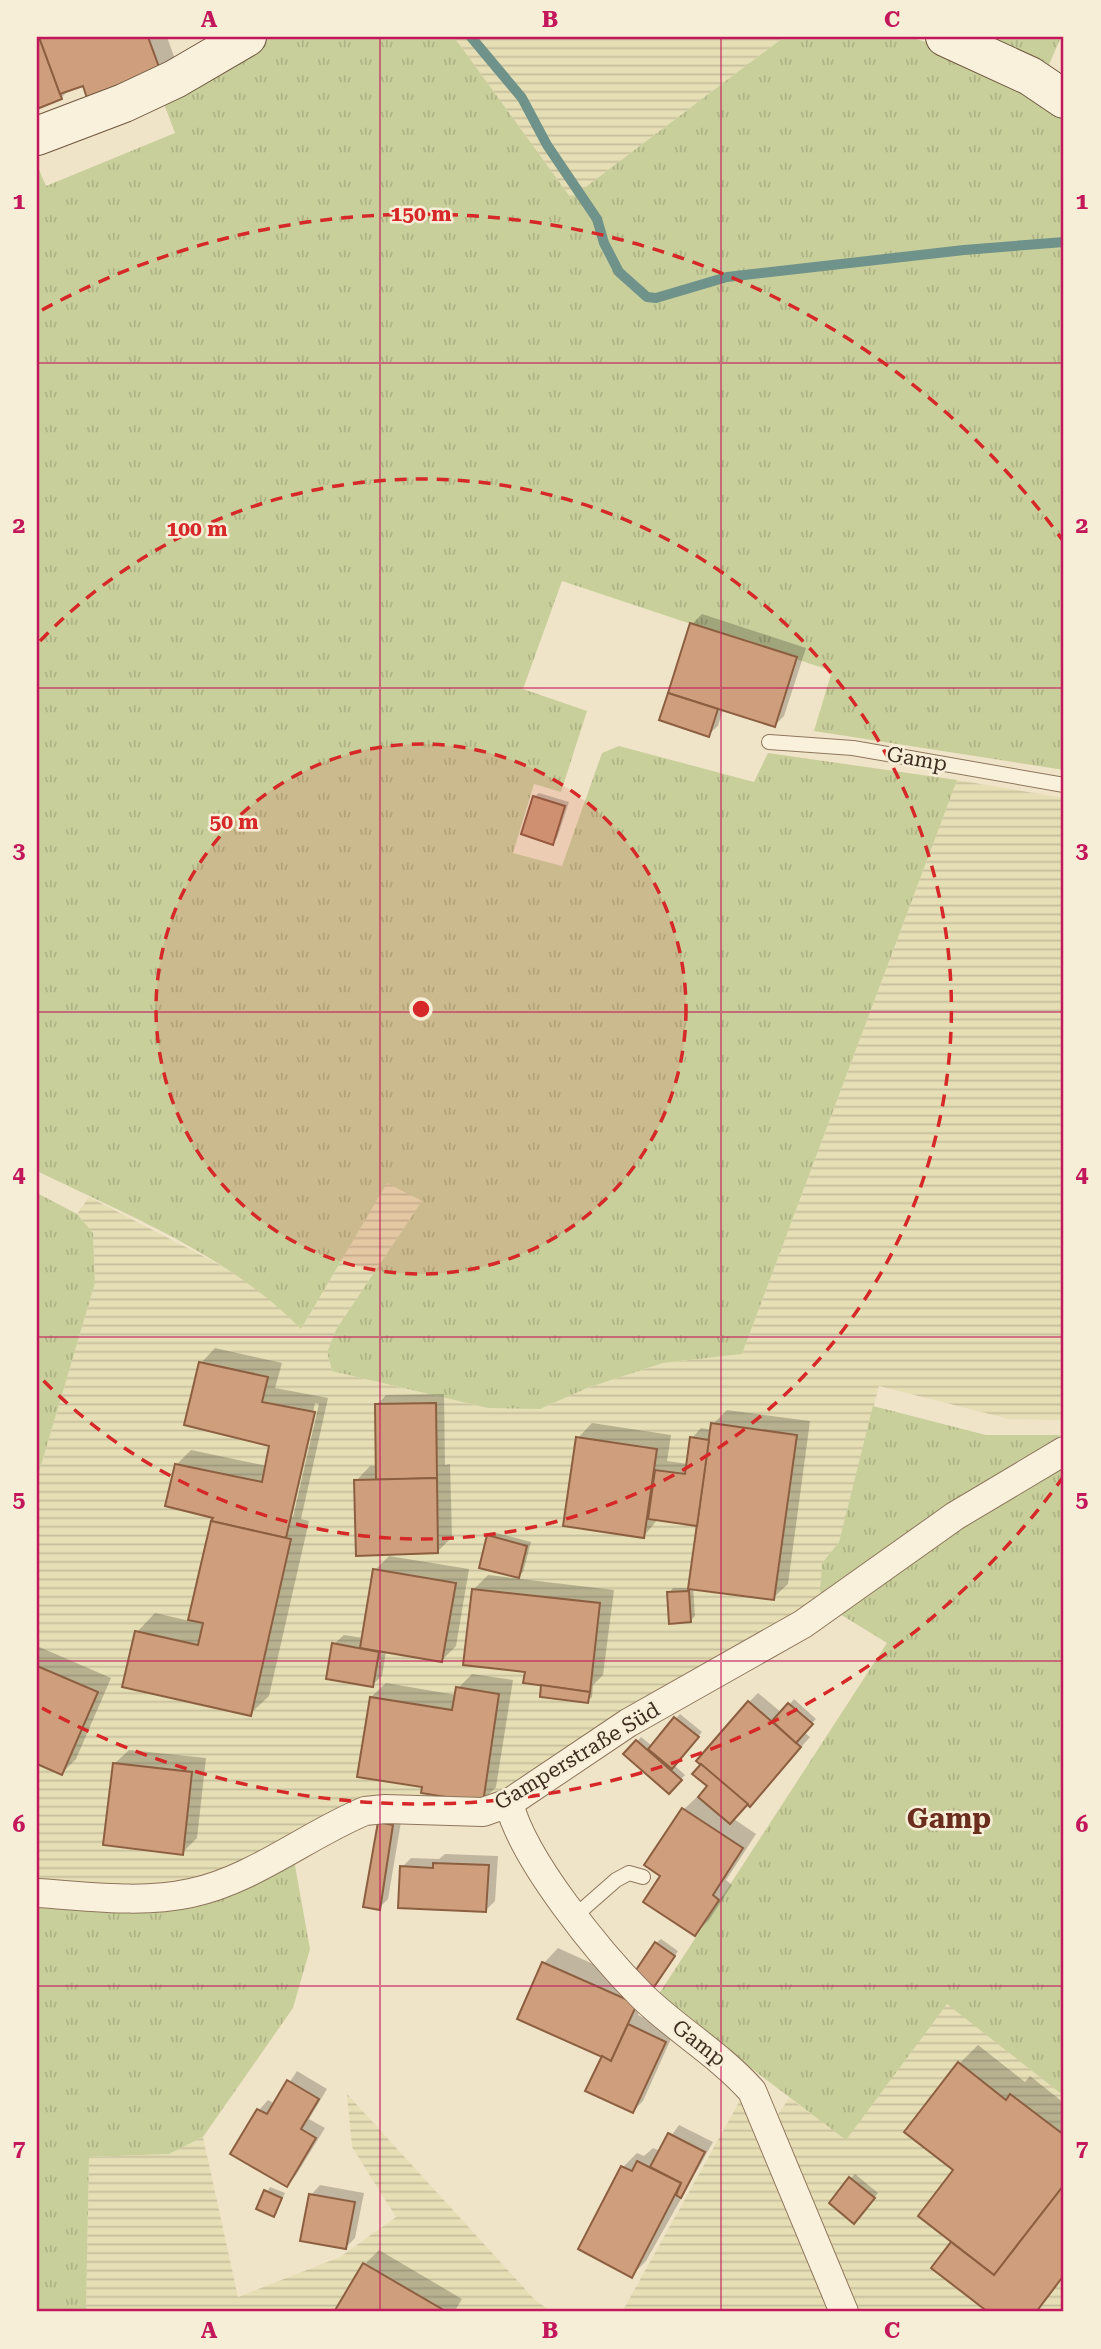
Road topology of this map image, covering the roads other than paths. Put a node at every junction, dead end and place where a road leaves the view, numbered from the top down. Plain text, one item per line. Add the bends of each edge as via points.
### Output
1 (247, 37) edge
2 (945, 37) edge
3 (1064, 99) edge
4 (37, 136) edge
5 (769, 742) dead end
6 (1064, 785) edge
7 (1064, 1451) edge
8 (509, 1803) junction
9 (643, 1877) dead end
10 (37, 1893) edge
11 (575, 1916) junction
12 (844, 2312) edge

1 - 4 street via 175,79
2 - 3 street via 1030,76
5 - 6 lane, Gamp via 853,748
7 - 8 street, Gamperstraße Süd via 955,1516 803,1624 628,1723
8 - 10 street, Gamperstraße Süd via 483,1812 365,1811 228,1881 192,1893 123,1899
8 - 11 street, Gamp via 523,1840
9 - 11 lane via 629,1873 616,1880
11 - 12 street, Gamp via 641,1995 752,2091

